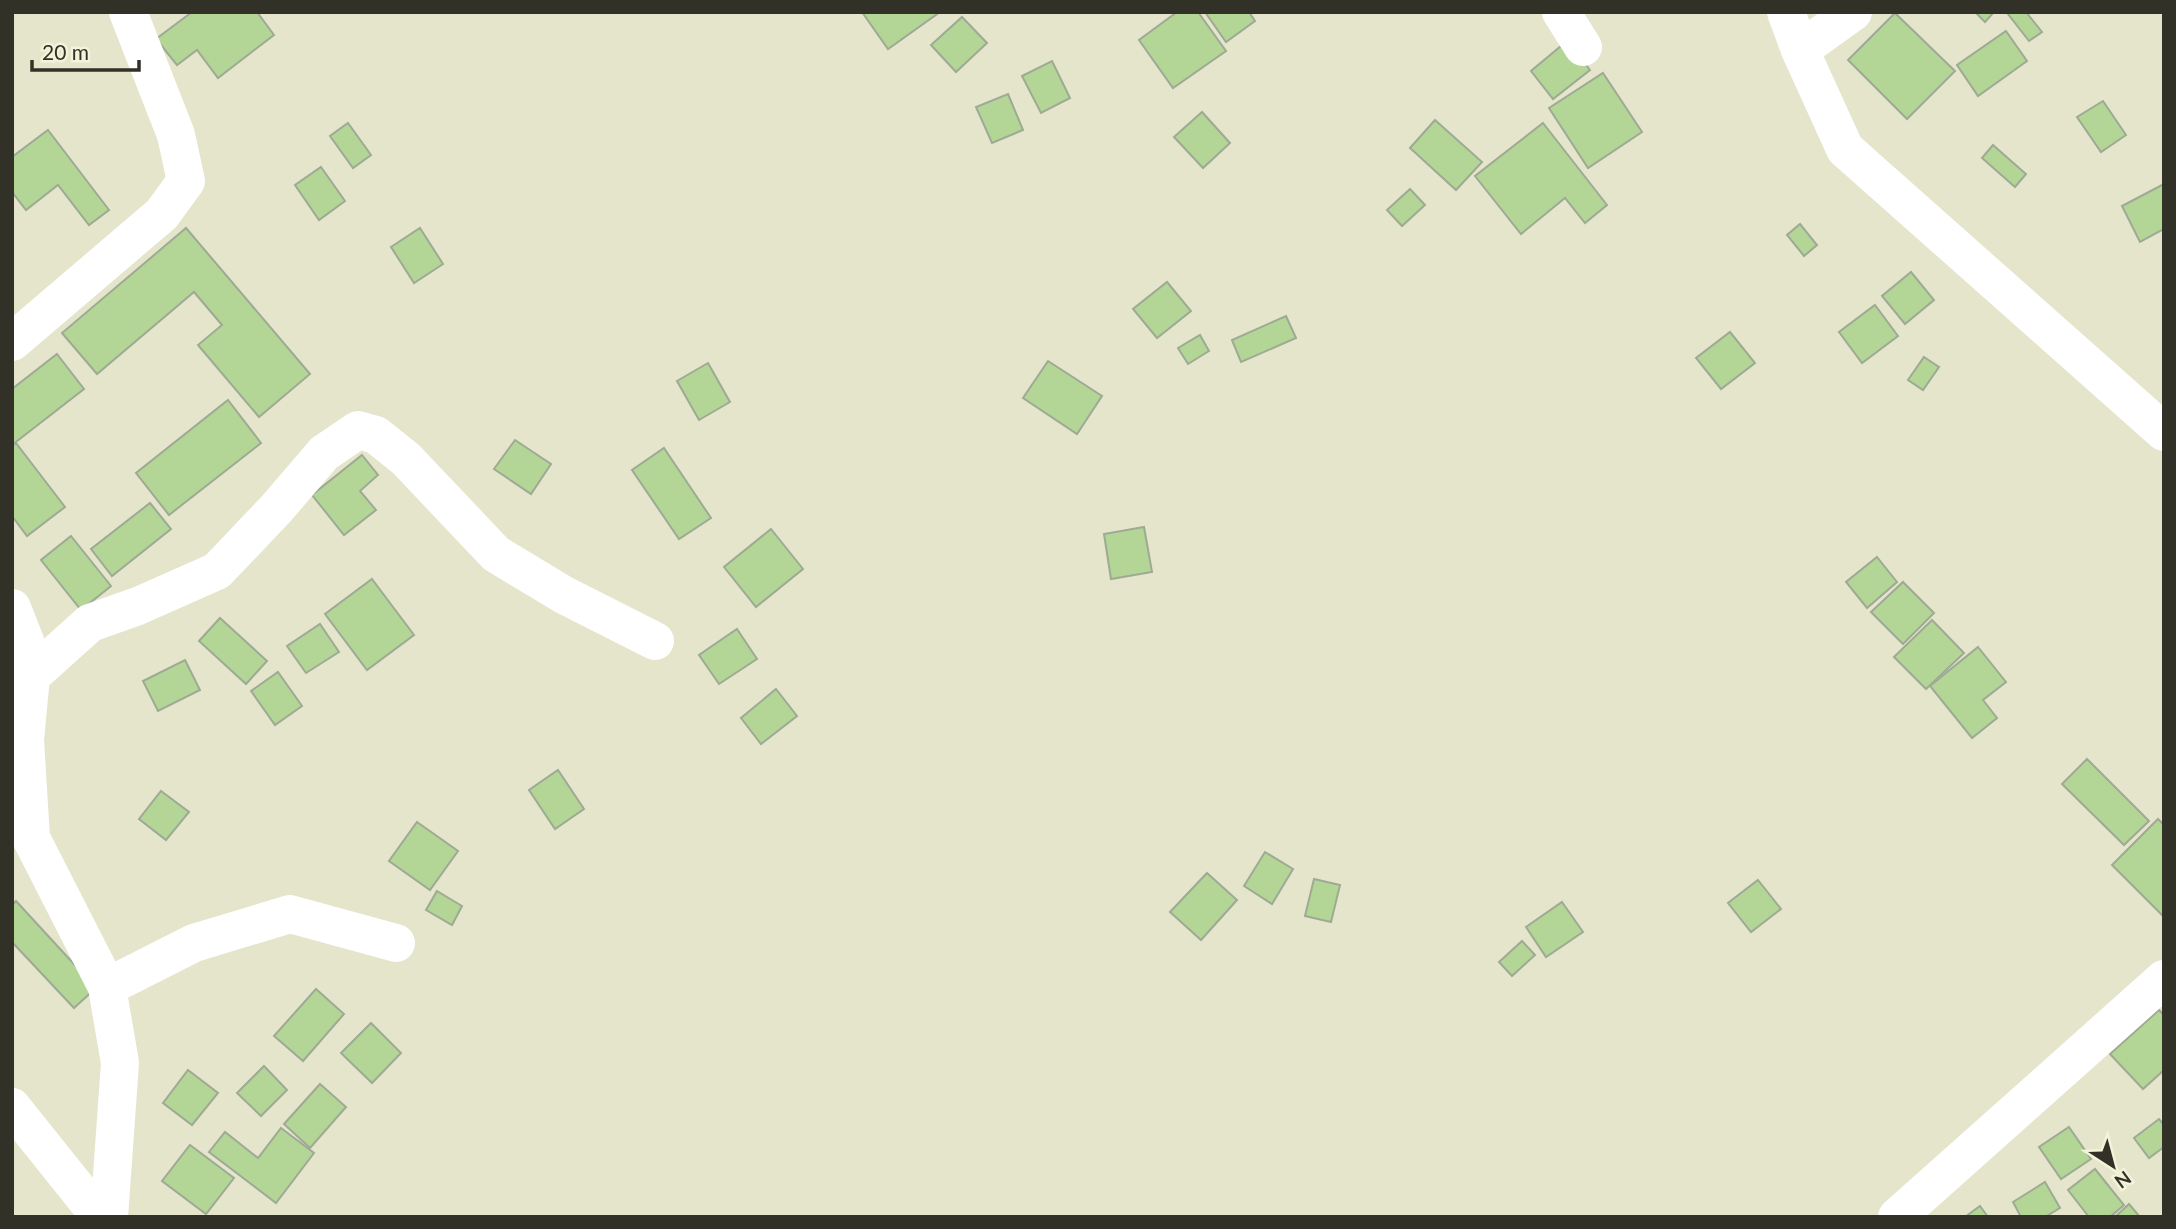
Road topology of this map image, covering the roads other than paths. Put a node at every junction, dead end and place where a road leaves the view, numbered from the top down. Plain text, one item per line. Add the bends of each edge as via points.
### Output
1 (128, 12) edge
2 (1561, 12) edge
3 (1786, 12) edge
4 (1853, 12) edge
5 (1583, 47) dead end
6 (1800, 50) junction
7 (12, 342) edge
8 (2164, 432) edge
9 (12, 608) edge
10 (654, 641) dead end
11 (31, 676) junction
12 (396, 943) dead end
13 (2164, 979) edge
14 (107, 987) junction
15 (12, 1107) edge
16 (100, 1217) edge
17 (109, 1217) edge
18 (1897, 1217) edge

1 - 7 street via 176,135 186,181 162,214
2 - 5 street
3 - 6 street
4 - 6 street
6 - 8 street via 1845,149
9 - 11 street via 25,641
10 - 11 street via 496,554 406,459 376,435 358,430 324,453 217,572 90,623
11 - 14 street via 25,740 31,838
12 - 14 street via 289,914 194,943
13 - 18 street
14 - 17 street via 120,1063
15 - 16 street

